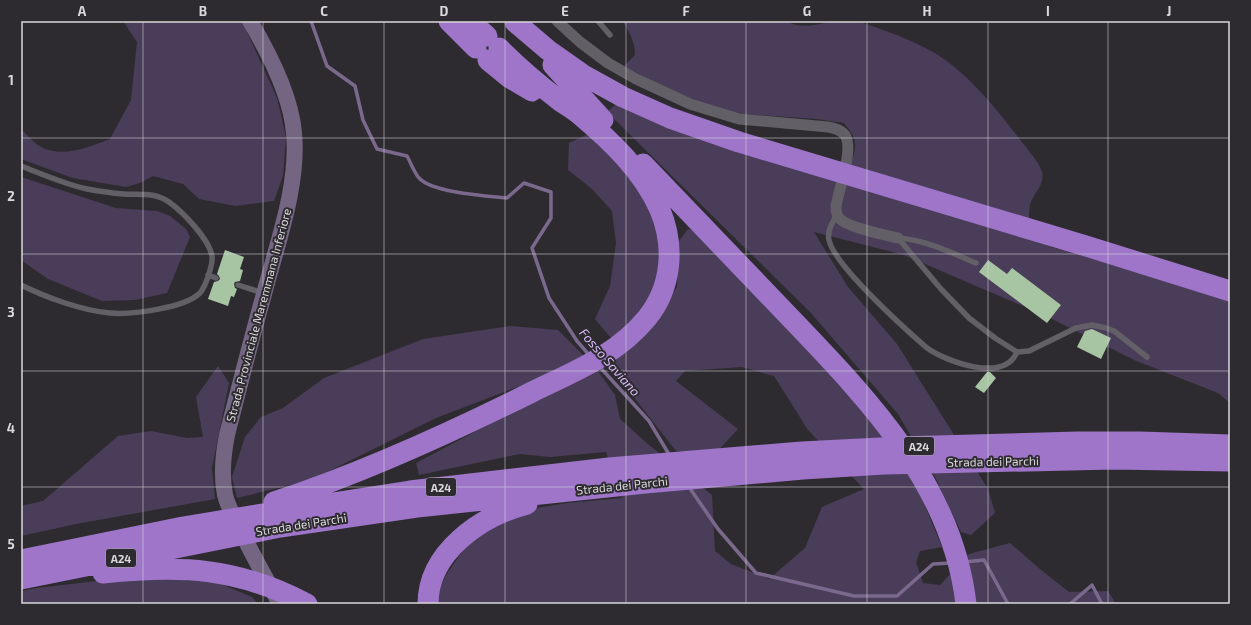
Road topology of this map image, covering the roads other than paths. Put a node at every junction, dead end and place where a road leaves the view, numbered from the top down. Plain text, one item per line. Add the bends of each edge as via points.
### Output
1 (250, 21) edge
2 (449, 21) edge
3 (461, 21) edge
4 (470, 21) edge
5 (514, 21) edge
6 (557, 21) edge
7 (598, 21) edge
8 (610, 35) dead end
9 (489, 43) edge
10 (578, 113) junction
11 (631, 151) junction
12 (21, 166) edge
13 (837, 215) junction
14 (898, 238) junction
15 (976, 263) dead end
16 (208, 275) junction
17 (216, 278) dead end
18 (21, 285) edge
19 (238, 285) dead end
20 (1230, 291) edge
21 (264, 293) junction
22 (1017, 352) junction
23 (1147, 357) dead end
24 (1230, 445) edge
25 (1230, 461) edge
26 (610, 477) junction
27 (275, 514) junction
28 (214, 530) junction
29 (21, 560) edge
30 (21, 578) edge
31 (21, 585) edge
32 (280, 604) edge
33 (307, 604) edge
34 (428, 604) edge
35 (966, 604) edge

1 - 21 main road, Strada Provinciale Maremmana Inferiore via 282,86 295,142 285,215
2 - 9 highway
3 - 9 highway
4 - 9 highway
5 - 11 highway
5 - 20 highway via 564,62 597,83 637,104 696,128
6 - 13 street via 608,63 690,104 739,119 828,127 841,131 846,137 848,148 836,206
7 - 8 lane
9 - 10 highway
9 - 10 highway via 499,70 520,85
10 - 11 highway
10 - 27 highway via 632,166 654,198 665,224 670,255 669,268 665,286 653,311 632,335 606,355 470,423 333,482
11 - 35 highway via 868,400 885,422 918,471 945,524 961,572
12 - 16 lane via 86,189 148,194 164,198 188,219 207,245 212,257
13 - 14 street via 848,224
13 - 22 lane via 830,227 828,239 832,249 858,283 927,348 954,362 986,367 1000,367 1009,363
14 - 15 lane via 931,244
14 - 22 lane via 969,318
16 - 17 lane
16 - 18 lane via 199,294 188,300 156,310 126,314 91,310
19 - 21 lane
21 - 32 main road, Strada Provinciale Maremmana Inferiore via 227,435 223,476 231,512
22 - 23 lane via 1029,351 1076,328 1092,325 1114,331
24 - 26 highway, Strada dei Parchi / A24 via 1078,442 802,452
25 - 26 highway, Strada dei Parchi / A24 via 1107,459 891,464
26 - 27 highway, Strada dei Parchi / A24 via 417,507
26 - 34 highway via 518,506 477,525 443,558 432,582
27 - 28 highway, Strada dei Parchi / A24
28 - 29 highway, Strada dei Parchi / A24
28 - 30 highway, Strada dei Parchi / A24
31 - 33 highway via 109,573 161,569 203,571 242,578 271,587

